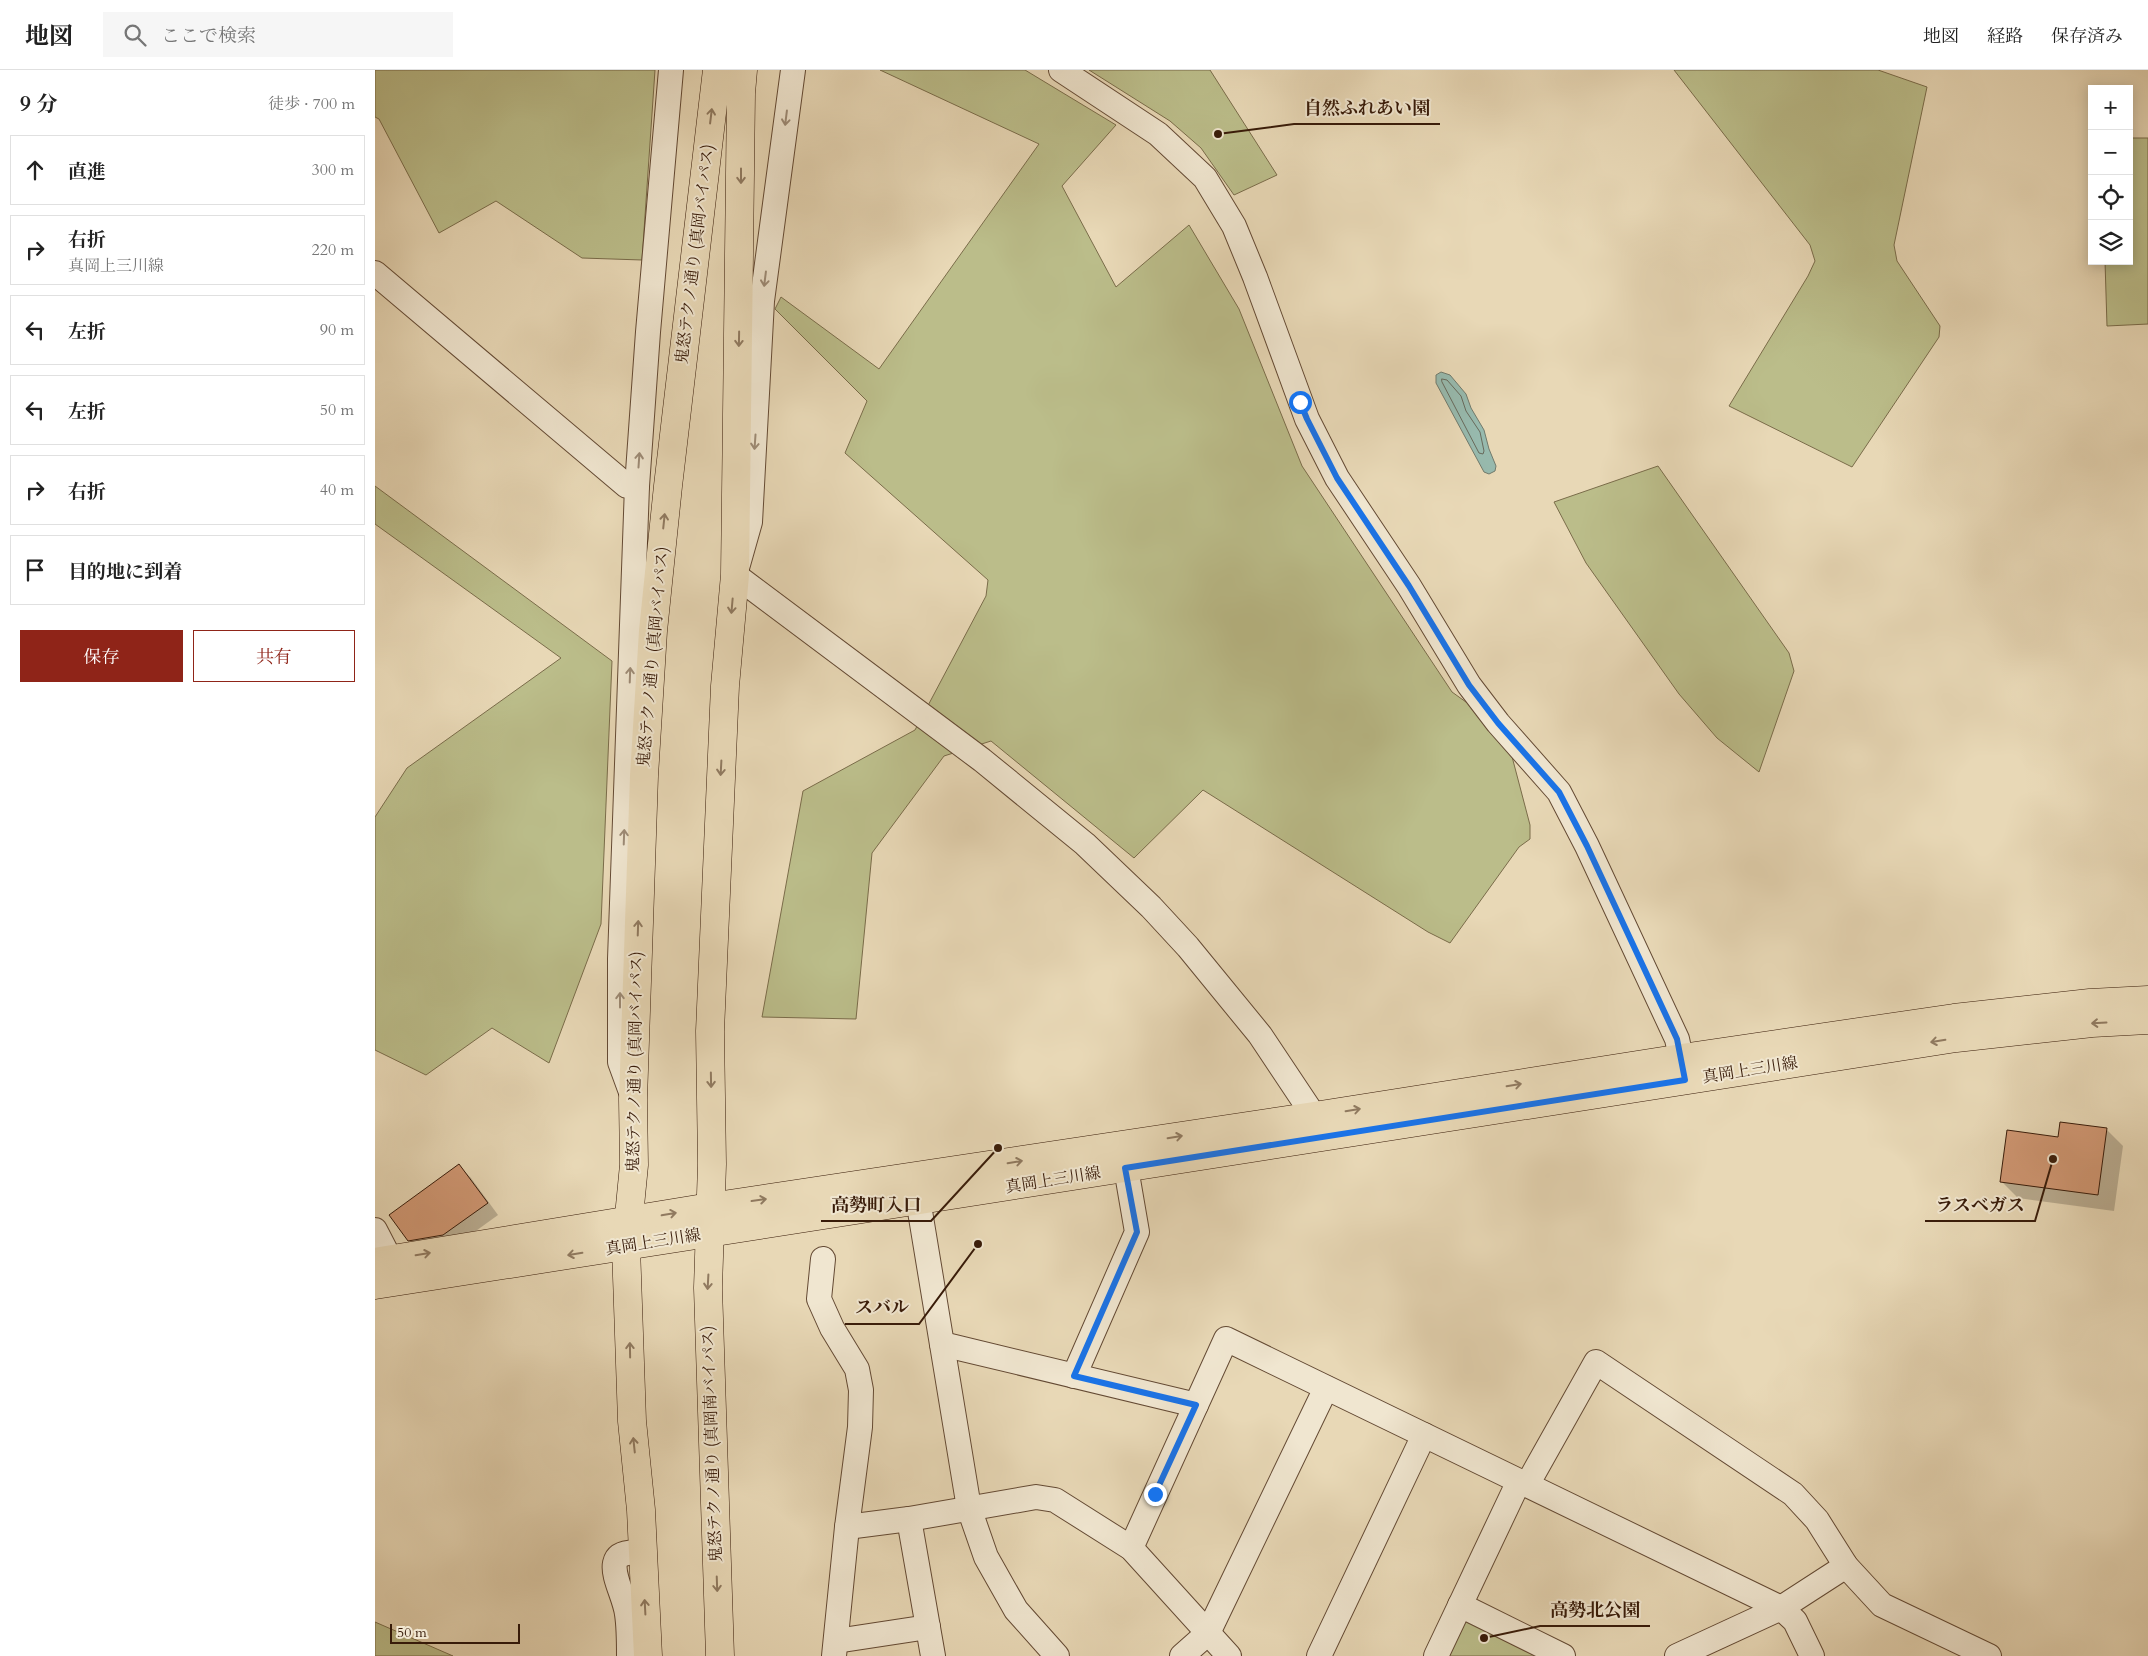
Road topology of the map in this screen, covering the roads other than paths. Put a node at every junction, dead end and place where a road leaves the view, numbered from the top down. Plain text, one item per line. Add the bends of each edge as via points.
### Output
1 (671, 70) edge
2 (717, 70) edge
3 (743, 70) edge
4 (793, 70) edge
5 (1061, 70) edge
6 (375, 273) edge
7 (637, 486) junction
8 (735, 575) junction
9 (2148, 1000) edge
10 (2148, 1020) edge
11 (1683, 1069) junction
12 (633, 1099) junction
13 (1314, 1116) junction
14 (1125, 1168) junction
15 (917, 1189) junction
16 (710, 1220) junction
17 (375, 1230) edge
18 (627, 1234) junction
19 (823, 1259) dead end
20 (384, 1272) edge
21 (942, 1344) junction
22 (1074, 1376) junction
23 (1326, 1388) junction
24 (1196, 1405) junction
25 (1424, 1435) junction
26 (1523, 1483) junction
27 (969, 1508) junction
28 (909, 1519) junction
29 (847, 1527) junction
30 (1131, 1548) junction
31 (643, 1553) junction
32 (1846, 1566) junction
33 (1460, 1605) junction
34 (1781, 1608) junction
35 (928, 1627) junction
36 (1208, 1633) junction
37 (835, 1648) edge
38 (1973, 1654) edge
39 (629, 1656) edge
40 (648, 1656) edge
41 (720, 1656) edge
42 (933, 1656) edge
43 (1057, 1656) edge
44 (1182, 1656) edge
45 (1229, 1656) edge
46 (1319, 1656) edge
47 (1436, 1656) edge
48 (1563, 1656) edge
49 (1677, 1656) edge
50 (1812, 1656) edge

7 -> 1 street
12 -> 2 main road, 鬼怒テクノ通り (真岡バイパス) via 644,776 653,631
3 -> 8 main road, 鬼怒テクノ通り (真岡バイパス)
4 -> 8 street via 763,301 750,522
5 - 11 street via 1158,134 1205,178 1234,226 1307,419 1337,478 1409,586 1469,685 1559,792 1677,1039
6 - 7 street via 627,486
12 -> 7 street via 620,1062 620,959
8 - 13 street via 983,760 1085,844 1151,907 1188,948 1260,1035
8 -> 16 main road, 鬼怒テクノ通り (真岡バイパス) via 725,686 712,965
9 - 11 main road, 真岡上三川線 via 1954,1018
10 -> 11 main road, 真岡上三川線 via 2092,1023
13 -> 11 main road, 真岡上三川線
11 - 14 main road, 真岡上三川線
12 - 18 main road, 鬼怒テクノ通り (真岡バイパス) via 634,1165
15 -> 13 main road, 真岡上三川線
14 - 15 main road, 真岡上三川線
14 - 22 street via 1137,1232
15 - 16 main road, 真岡上三川線 via 819,1215
15 - 21 street
16 - 18 main road, 真岡上三川線
16 -> 41 main road, 鬼怒テクノ通り (真岡南バイパス) via 708,1288
17 - 20 street
18 - 20 main road, 真岡上三川線
31 -> 18 main road via 631,1421
19 - 29 street via 819,1299 832,1328 857,1368 861,1390 860,1427
21 - 22 street
21 - 27 street
22 - 24 street
23 - 24 street via 1225,1339
23 - 25 street
23 - 36 street
24 - 30 street
25 - 26 street
25 - 46 street
26 - 32 street via 1596,1362 1793,1494 1817,1520
26 - 33 street
26 - 34 street
27 - 28 street
27 - 30 street via 1036,1497 1055,1500
27 - 43 street via 985,1557 1016,1610
28 - 29 street
28 - 35 street
29 - 37 street
30 - 36 street
31 - 39 street via 624,1554 617,1559 613,1571 627,1612
40 -> 31 main road
32 - 34 street
32 - 38 street via 1882,1605
33 - 47 street
33 - 48 street
34 - 49 street
34 - 50 street via 1795,1621
35 - 37 street
35 - 42 street
36 - 44 street
36 - 45 street

